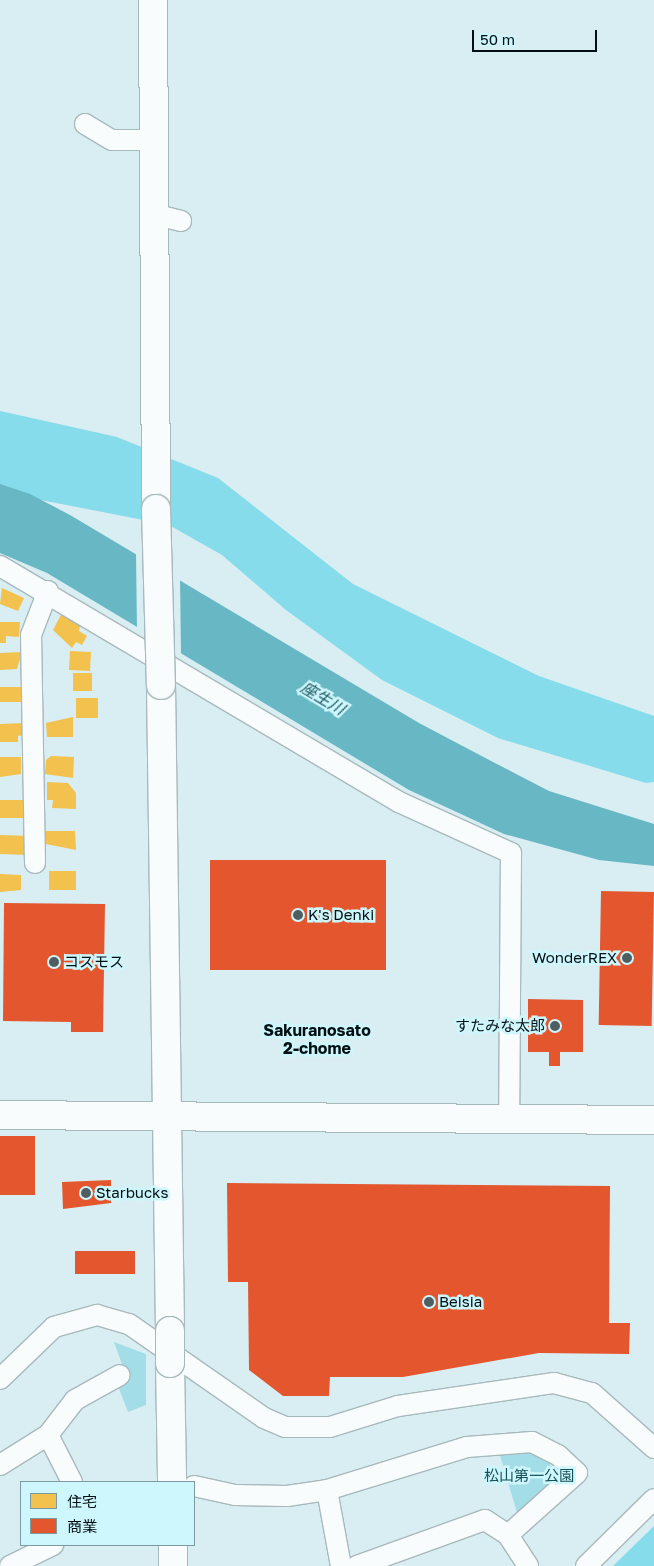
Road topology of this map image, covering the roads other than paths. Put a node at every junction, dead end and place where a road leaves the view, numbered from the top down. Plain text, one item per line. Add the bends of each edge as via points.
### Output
1 (153, 0) edge
2 (84, 124) dead end
3 (152, 140) junction
4 (154, 214) junction
5 (182, 221) dead end
6 (0, 566) edge
7 (48, 591) junction
8 (35, 863) dead end
9 (0, 1115) edge
10 (167, 1115) junction
11 (509, 1119) junction
12 (654, 1120) edge
13 (120, 1376) dead end
14 (0, 1379) edge
15 (48, 1435) junction
16 (654, 1448) edge
17 (0, 1465) edge
18 (71, 1481) edge
19 (172, 1481) edge
20 (195, 1486) edge
21 (327, 1490) junction
22 (654, 1499) edge
23 (508, 1535) junction
24 (51, 1546) edge
25 (173, 1546) edge
26 (10, 1566) edge
27 (173, 1566) edge
28 (341, 1566) edge
29 (358, 1566) edge
30 (528, 1566) edge
31 (586, 1566) edge

1 - 3 street
2 - 3 street via 112,140
3 - 4 street
4 - 5 street
4 - 10 street, bridge
6 - 7 street
7 - 8 street via 31,635
7 - 11 street via 399,802 511,853
9 - 10 street
10 - 11 street
10 - 19 street, bridge
11 - 12 street
13 - 15 street via 75,1400
14 - 16 street via 54,1327 97,1315 129,1324 264,1418 285,1427 330,1427 398,1406 554,1383 592,1393
15 - 17 street
15 - 18 street
20 - 21 street via 261,1497
21 - 23 street via 451,1451 532,1442 558,1455 577,1473
21 - 28 street
22 - 31 street
23 - 29 street via 485,1520
23 - 30 street
24 - 26 street
25 - 27 street

